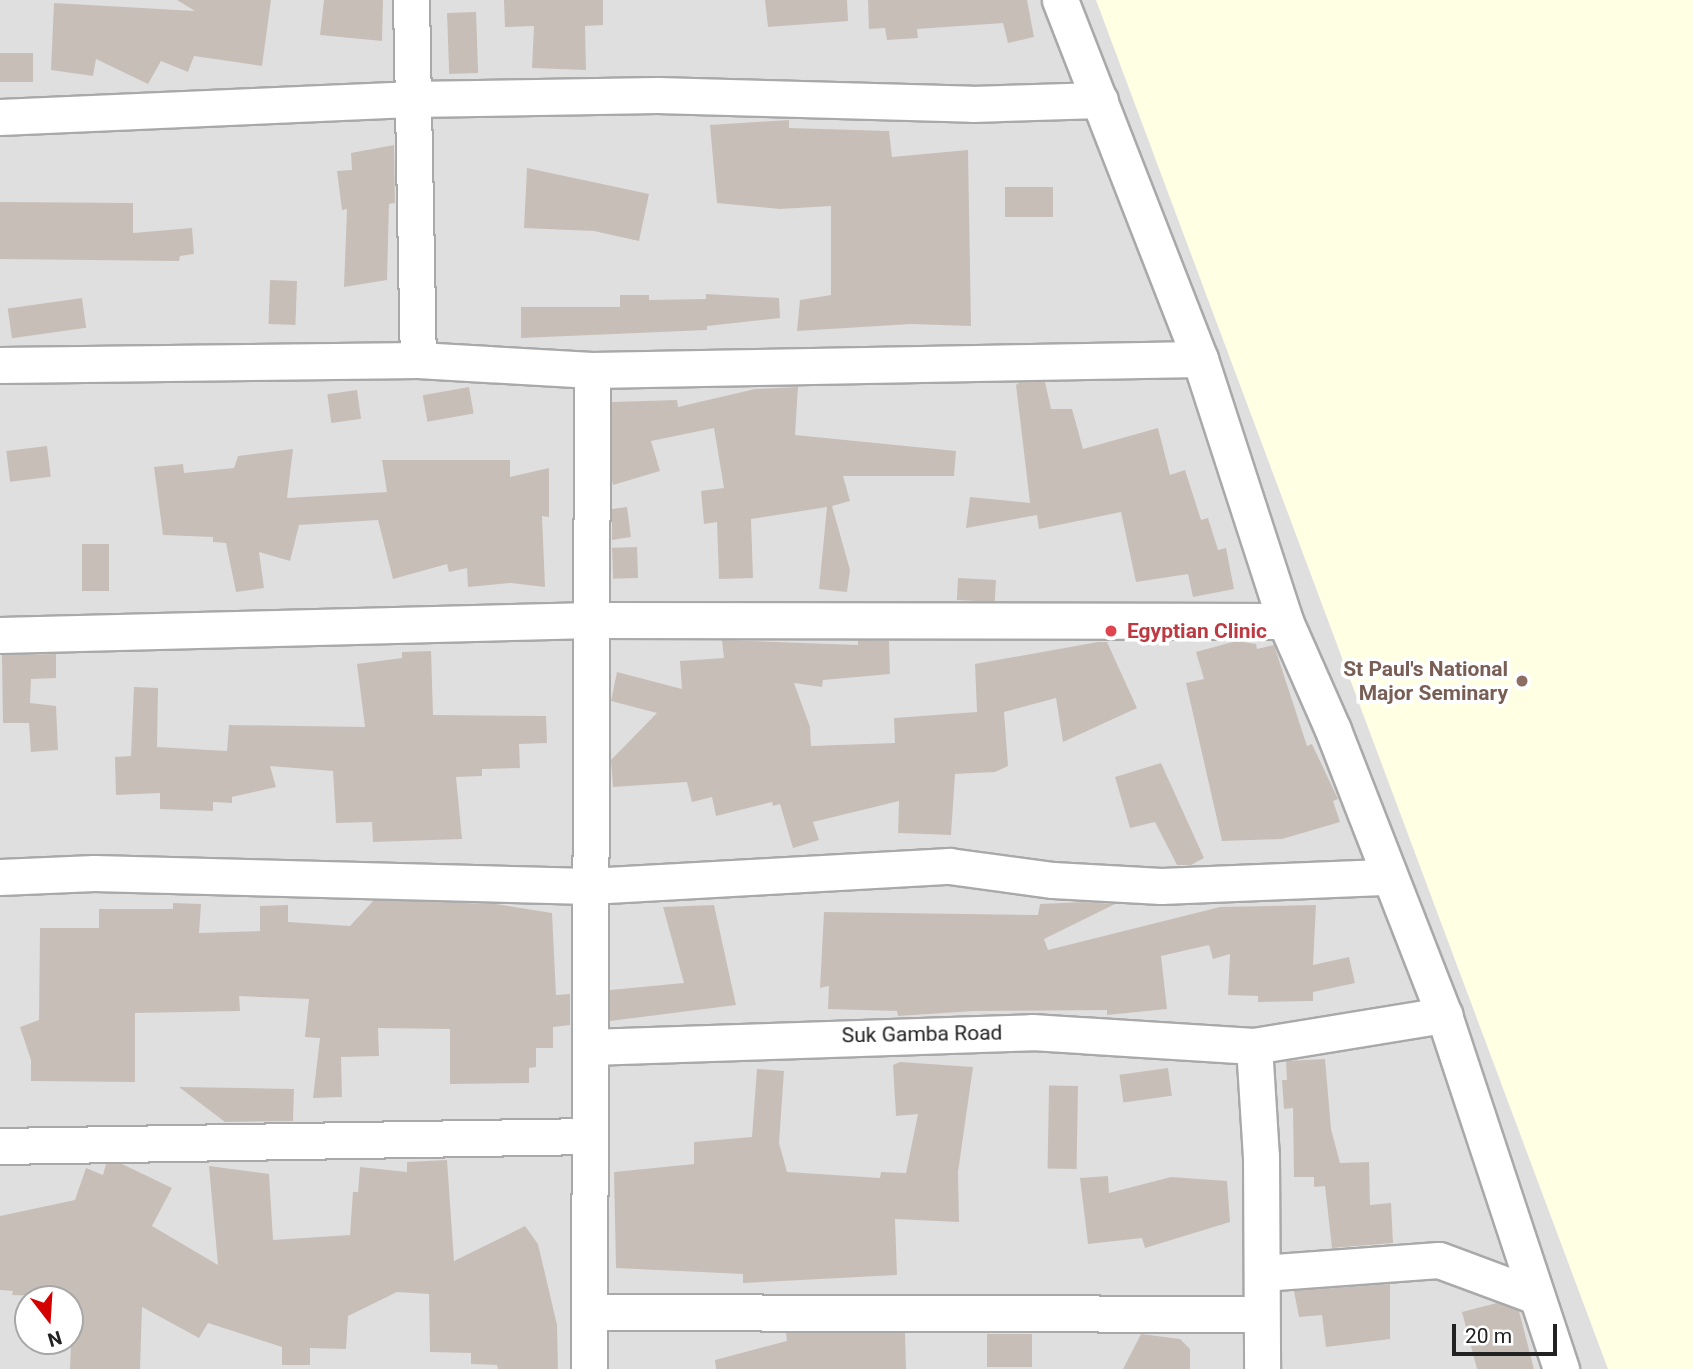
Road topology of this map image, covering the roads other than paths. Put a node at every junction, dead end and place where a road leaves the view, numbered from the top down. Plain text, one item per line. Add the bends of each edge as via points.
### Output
1 (411, 0) edge
2 (1060, 0) edge
3 (410, 99) junction
4 (1100, 100) junction
5 (0, 117) edge
6 (1200, 359) junction
7 (418, 360) junction
8 (0, 365) edge
9 (592, 370) junction
10 (592, 620) junction
11 (1285, 621) junction
12 (0, 635) edge
13 (0, 877) edge
14 (1389, 877) junction
15 (589, 886) junction
16 (1444, 1015) junction
17 (1254, 1046) junction
18 (590, 1047) junction
19 (590, 1136) junction
20 (0, 1146) edge
21 (1262, 1273) junction
22 (1536, 1296) junction
23 (589, 1312) junction
24 (1260, 1314) junction
25 (589, 1369) edge
26 (1262, 1369) edge
27 (1560, 1369) edge

1 - 3 street
2 - 4 street
3 - 4 street via 657,95 972,104
3 - 5 street
3 - 7 street
4 - 6 street
6 - 9 street
6 - 11 street
7 - 8 street
7 - 9 street
9 - 10 street
10 - 11 street
10 - 12 street
10 - 15 street
11 - 14 street
13 - 15 street via 94,873
14 - 15 street via 1161,886 1053,880 949,866
14 - 16 street
15 - 18 street
16 - 17 street, Suk Gamba Road
16 - 22 street
17 - 18 street, Suk Gamba Road via 1032,1032
17 - 21 street
18 - 19 street
19 - 20 street
19 - 23 street
21 - 22 street via 1439,1260
21 - 24 street
22 - 27 street
23 - 24 street
23 - 25 street
24 - 26 street

